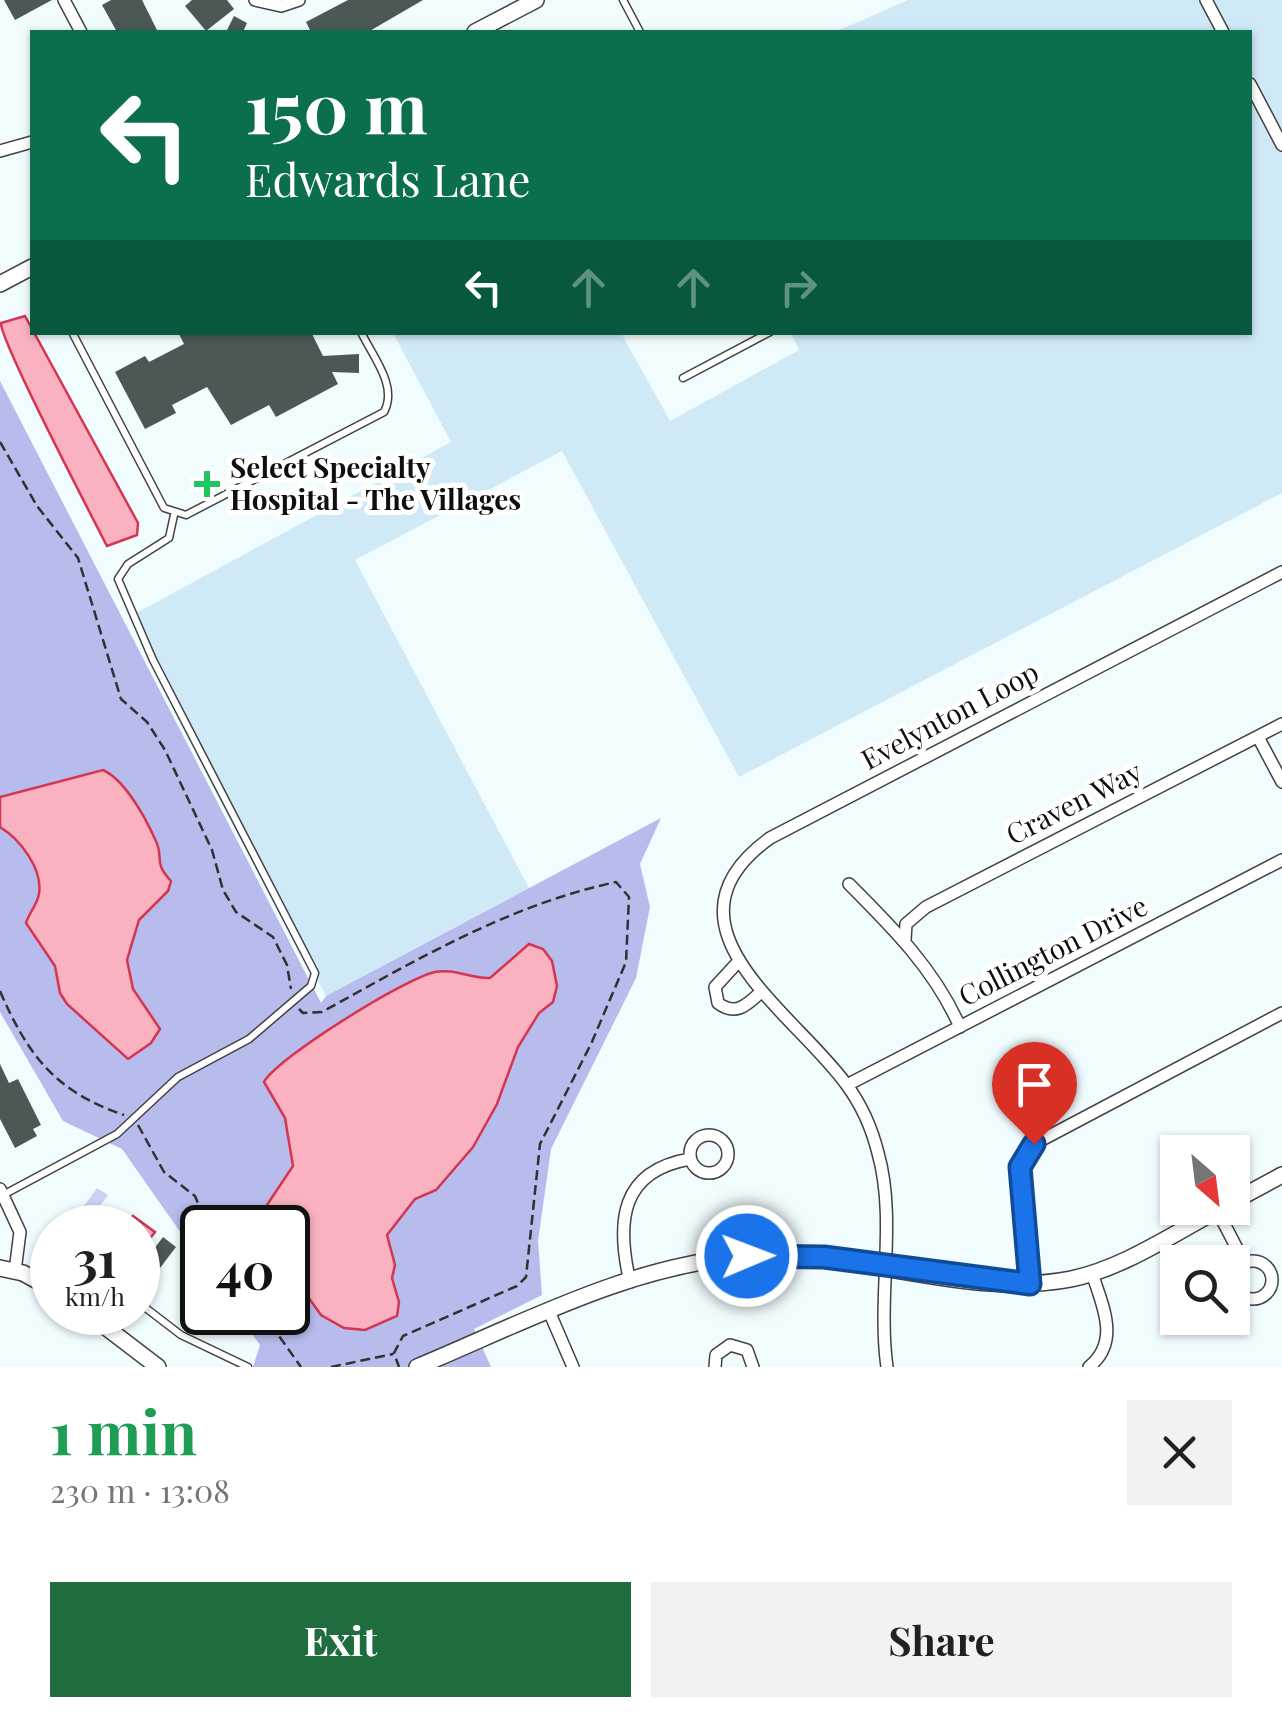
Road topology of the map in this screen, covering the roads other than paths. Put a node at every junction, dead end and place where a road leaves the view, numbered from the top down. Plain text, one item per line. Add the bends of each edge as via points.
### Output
1 (64, 0) edge
2 (256, 0) edge
3 (299, 0) edge
4 (536, 0) edge
5 (623, 0) edge
6 (1206, 0) edge
7 (501, 26) edge
8 (80, 30) edge
9 (639, 30) edge
10 (1222, 30) edge
11 (1252, 88) edge
12 (30, 143) edge
13 (1282, 146) edge
14 (0, 152) edge
15 (30, 268) edge
16 (0, 284) edge
17 (74, 335) edge
18 (362, 335) edge
19 (764, 335) edge
20 (682, 378) dead end
21 (174, 515) junction
22 (1282, 572) edge
23 (1282, 724) edge
24 (1258, 737) junction
25 (1282, 782) edge
26 (1282, 860) edge
27 (849, 884) dead end
28 (905, 940) junction
29 (738, 962) junction
30 (762, 991) junction
31 (1282, 1013) edge
32 (960, 1028) junction
33 (847, 1085) junction
34 (690, 1159) dead end
35 (1282, 1175) edge
36 (2, 1192) edge
37 (1250, 1192) edge
38 (1187, 1225) edge
39 (884, 1266) junction
40 (8, 1270) edge
41 (1092, 1273) junction
42 (630, 1282) junction
43 (1030, 1284) junction
44 (548, 1309) junction
45 (160, 1318) edge
46 (116, 1335) edge
47 (158, 1367) edge
48 (248, 1367) edge
49 (417, 1367) edge
50 (573, 1367) edge
51 (714, 1367) edge
52 (752, 1367) edge
53 (888, 1367) edge
54 (1090, 1367) edge

1 - 8 street
2 - 3 street via 282,6
4 - 7 street
5 - 9 lane
6 - 10 street
11 - 13 street
12 - 14 street
15 - 16 street
17 - 21 lane via 164,508
18 - 21 lane via 388,387 391,400 384,412 186,516
19 - 20 lane
21 - 36 lane via 170,538 128,564 118,579 153,660 312,962 311,986 248,1039 178,1077 117,1134
22 - 29 street, Evelynton Loop via 770,838 736,871 725,896 722,921
23 - 24 street, Craven Way
24 - 25 street
24 - 28 street, Craven Way via 926,906 906,924
26 - 32 street, Collington Drive
27 - 28 street
28 - 32 street
29 - 30 street, Evelynton Loop
29 - 30 street via 714,987 718,1003 742,1008
30 - 33 street, Evelynton Loop
31 - 43 street via 1034,1144 1020,1167
32 - 33 street, Collington Drive
33 - 39 street, Evelynton Loop via 879,1155
34 - 42 street via 656,1167 629,1200 623,1238
35 - 37 street
36 - 40 street via 20,1232
38 - 41 street
39 - 42 street via 747,1256
39 - 43 street
39 - 53 street, Evelynton Loop
41 - 43 street
41 - 54 street via 1108,1328 1104,1352
42 - 44 street
44 - 49 street
44 - 50 street
45 - 48 lane
46 - 47 street
51 - 52 street via 716,1355 730,1345 747,1350

